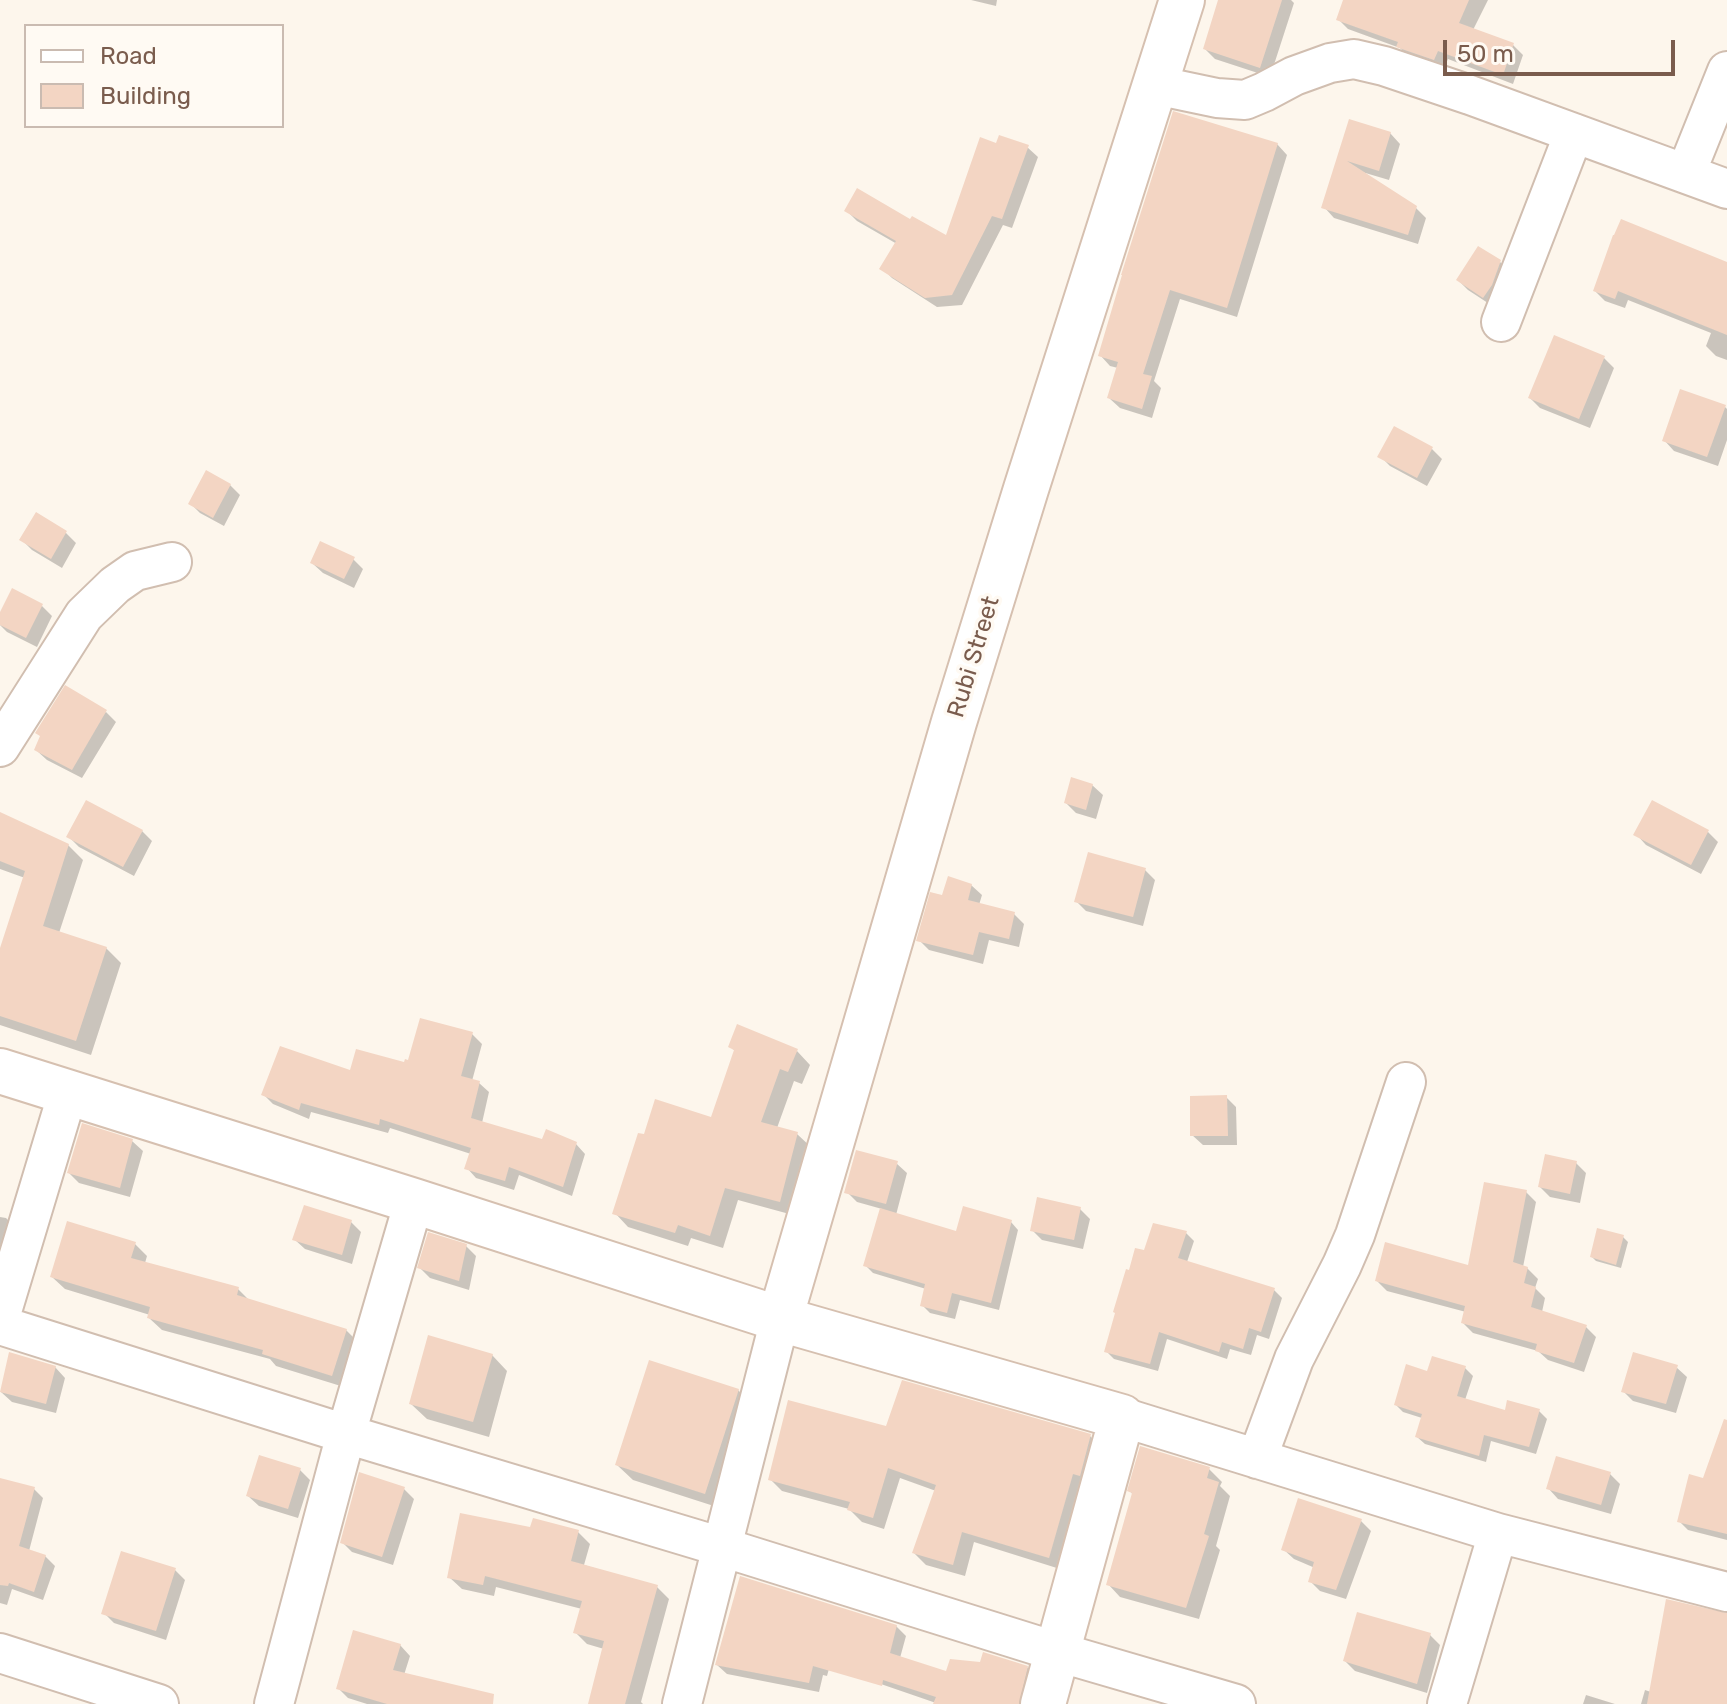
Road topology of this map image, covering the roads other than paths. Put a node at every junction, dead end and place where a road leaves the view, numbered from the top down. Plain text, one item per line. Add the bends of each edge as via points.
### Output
1 (1182, 0) edge
2 (1727, 71) edge
3 (1155, 85) junction
4 (1574, 133) junction
5 (1686, 173) junction
6 (1727, 189) edge
7 (1501, 322) dead end
8 (172, 562) dead end
9 (0, 747) edge
10 (0, 1071) edge
11 (1406, 1082) dead end
12 (68, 1092) junction
13 (414, 1201) junction
14 (0, 1318) edge
15 (780, 1319) junction
16 (0, 1325) edge
17 (1122, 1417) junction
18 (346, 1434) junction
19 (1257, 1459) junction
20 (1498, 1533) junction
21 (722, 1547) junction
22 (1727, 1592) edge
23 (1058, 1652) junction
24 (0, 1653) edge
25 (159, 1704) edge
26 (274, 1704) edge
27 (682, 1704) edge
28 (1043, 1704) edge
29 (1236, 1704) edge
30 (1447, 1704) edge

1 - 3 street, Rubi Street
2 - 5 street
3 - 4 street via 1245,100 1294,76 1354,59
3 - 15 street, Rubi Street via 954,722
4 - 5 street
4 - 7 street
5 - 6 street
8 - 9 street via 135,571 84,615
10 - 12 street
11 - 19 street via 1355,1235 1294,1359
12 - 13 street
12 - 14 street
13 - 15 street
13 - 18 street
15 - 17 street
15 - 21 street
16 - 18 street
17 - 19 street
17 - 23 street
18 - 21 street
18 - 26 street
19 - 20 street
20 - 22 street
20 - 30 street
21 - 23 street
21 - 27 street
23 - 28 street
23 - 29 street
24 - 25 street

